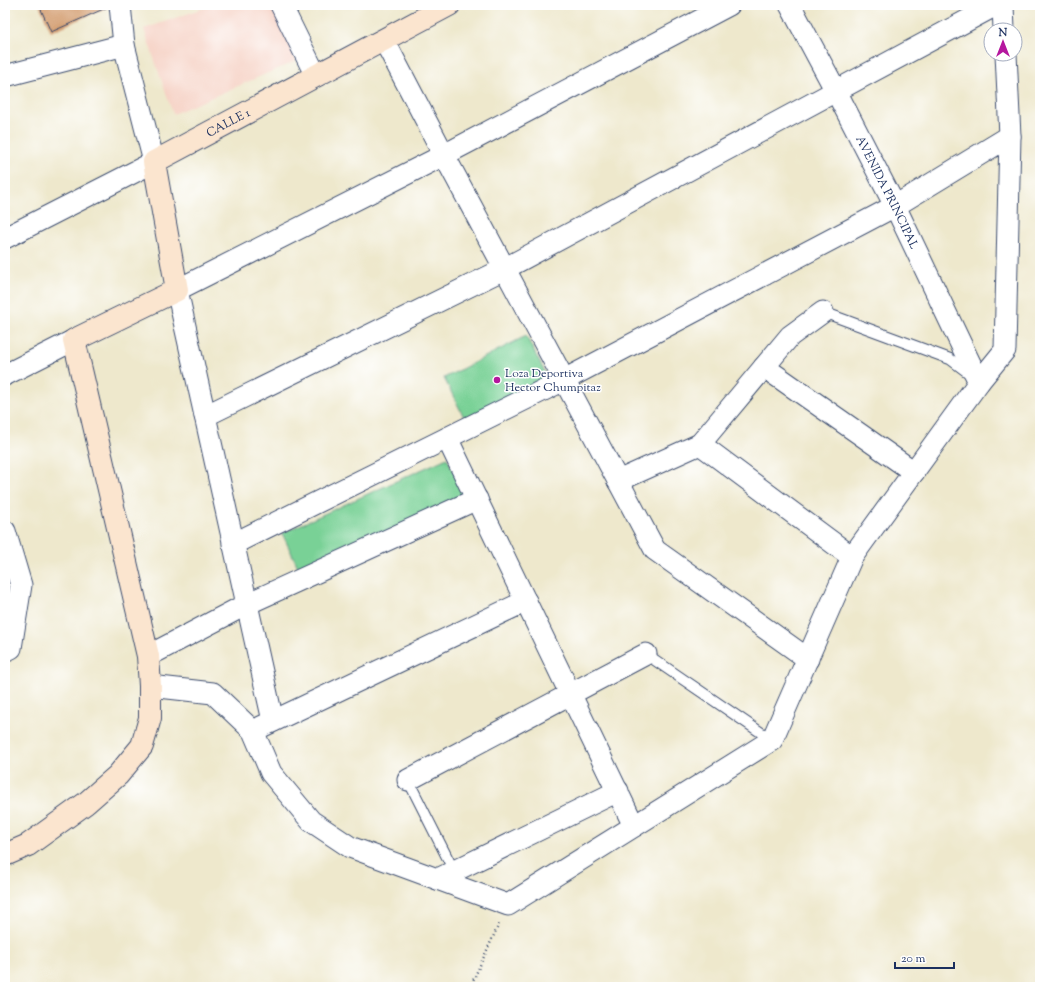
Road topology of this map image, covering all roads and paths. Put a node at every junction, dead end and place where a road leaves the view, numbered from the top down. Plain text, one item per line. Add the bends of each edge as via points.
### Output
1 (120, 5) edge
2 (281, 5) edge
3 (729, 5) edge
4 (790, 5) edge
5 (996, 5) edge
6 (1003, 5) edge
7 (436, 8) edge
8 (1004, 22) edge
9 (384, 40) junction
10 (124, 45) junction
11 (1006, 62) edge
12 (5, 76) edge
13 (316, 76) junction
14 (836, 91) junction
15 (1010, 136) junction
16 (444, 155) junction
17 (154, 162) junction
18 (895, 206) junction
19 (5, 238) edge
20 (504, 269) junction
21 (177, 290) junction
22 (823, 312) joint
23 (74, 340) junction
24 (764, 367) junction
25 (5, 375) edge
26 (564, 380) junction
27 (979, 382) junction
28 (205, 416) junction
29 (447, 438) junction
30 (700, 444) junction
31 (914, 472) junction
32 (618, 482) junction
33 (477, 499) junction
34 (5, 531) edge
35 (234, 544) junction
36 (852, 557) junction
37 (526, 601) junction
38 (247, 604) junction
39 (5, 651) edge
40 (646, 654) joint
41 (148, 656) junction
42 (808, 659) junction
43 (150, 686) junction
44 (571, 694) junction
45 (273, 721) junction
46 (253, 731) junction
47 (772, 740) junction
48 (408, 780) joint
49 (618, 791) junction
50 (634, 826) junction
51 (5, 855) edge
52 (446, 875) junction
53 (508, 905) junction
54 (470, 987) edge

1 - 10 street
2 - 13 street
3 - 16 street
4 - 14 street, AVENIDA PRINCIPAL
5 - 14 street
6 - 8 street
7 - 9 street, CALLE 1
9 - 13 street, CALLE 1
9 - 16 street
10 - 12 street
10 - 17 street
11 - 15 street
13 - 17 street, CALLE 1
14 - 18 street, AVENIDA PRINCIPAL
14 - 20 street
15 - 18 street
15 - 27 street via 1005,350
16 - 20 street
16 - 21 street
17 - 19 street, CALLE 1
17 - 21 street
18 - 26 street
18 - 27 street, AVENIDA PRINCIPAL
20 - 26 street
20 - 28 street
21 - 23 street
21 - 28 street
22 - 24 street via 790,336
22 - 27 lane via 950,359
23 - 25 street
23 - 41 street
24 - 30 street
24 - 31 street
26 - 29 street
26 - 32 street
27 - 31 street
28 - 35 street
29 - 33 street
29 - 35 street
30 - 32 street
30 - 36 street
31 - 36 street
32 - 42 street via 655,550
33 - 37 street
33 - 38 street
34 - 39 street via 21,585 11,648
35 - 38 street
36 - 42 street
37 - 44 street
37 - 45 street
38 - 41 street
38 - 45 street
40 - 44 street
40 - 47 lane
41 - 43 street
42 - 47 street
43 - 46 street via 213,693
43 - 51 street via 150,718 142,746 118,775 86,803 28,845
44 - 48 street
44 - 49 street
45 - 46 street
46 - 52 street via 271,773 311,821 350,847
47 - 50 street
48 - 52 lane
49 - 50 street
49 - 52 street
50 - 53 street
52 - 53 street
53 - 54 path

